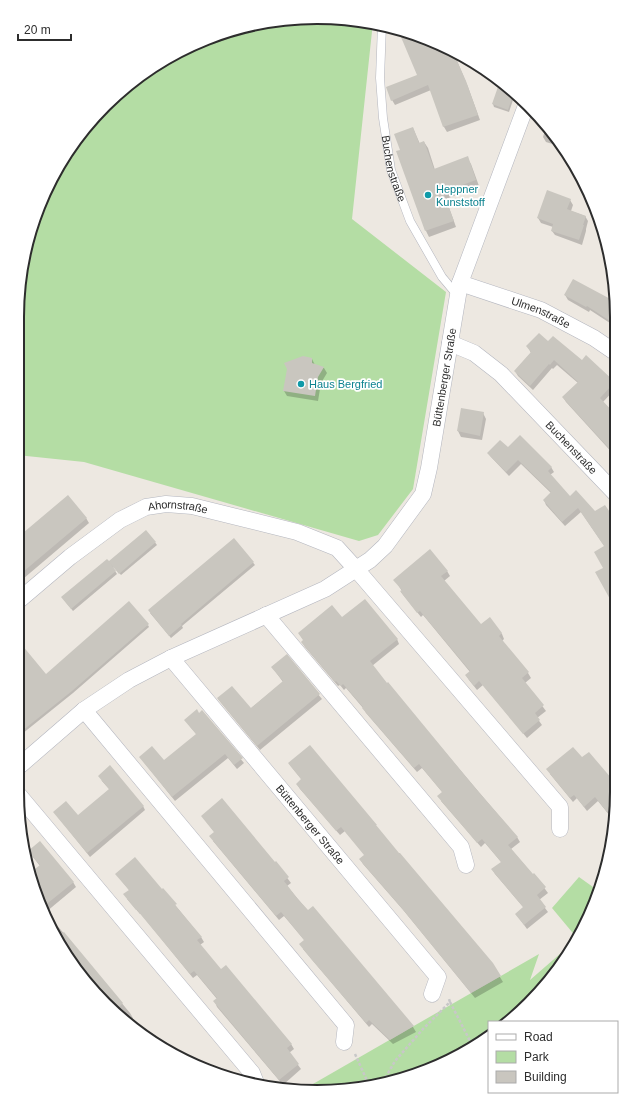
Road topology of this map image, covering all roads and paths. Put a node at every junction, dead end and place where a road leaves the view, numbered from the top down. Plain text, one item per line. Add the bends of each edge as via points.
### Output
1 (382, 32) edge
2 (524, 110) edge
3 (459, 290) junction
4 (450, 344) junction
5 (610, 349) edge
6 (610, 488) edge
7 (356, 569) junction
8 (24, 596) edge
9 (266, 615) junction
10 (171, 658) junction
11 (84, 710) junction
12 (24, 762) edge
13 (25, 802) edge
14 (560, 829) dead end
15 (466, 865) dead end
16 (438, 977) junction
17 (432, 994) dead end
18 (450, 1002) junction
19 (468, 1043) edge
20 (349, 1046) joint
21 (386, 1076) edge
22 (254, 1078) edge
23 (367, 1080) edge

1 - 3 lane, Buchenstraße via 380,78 391,170 410,221 442,276
2 - 3 street, Büttenberger Straße
3 - 4 street, Büttenberger Straße
3 - 5 street, Ulmenstraße via 541,310
4 - 6 street, Buchenstraße via 474,353 501,374
4 - 7 street, Büttenberger Straße via 423,494 385,546
7 - 8 street, Ahornstraße via 337,548 297,532 192,506 166,504 146,507 120,520 70,557
7 - 9 street, Büttenberger Straße via 325,589
7 - 14 street via 560,807
9 - 10 street, Büttenberger Straße
9 - 15 street via 461,847
10 - 11 street, Büttenberger Straße via 129,680
10 - 16 street, Büttenberger Straße
11 - 12 street, Büttenberger Straße
11 - 20 street via 346,1025
13 - 22 street
16 - 17 street
16 - 18 path
18 - 19 path via 469,1039
18 - 21 path via 395,1061
20 - 23 path

